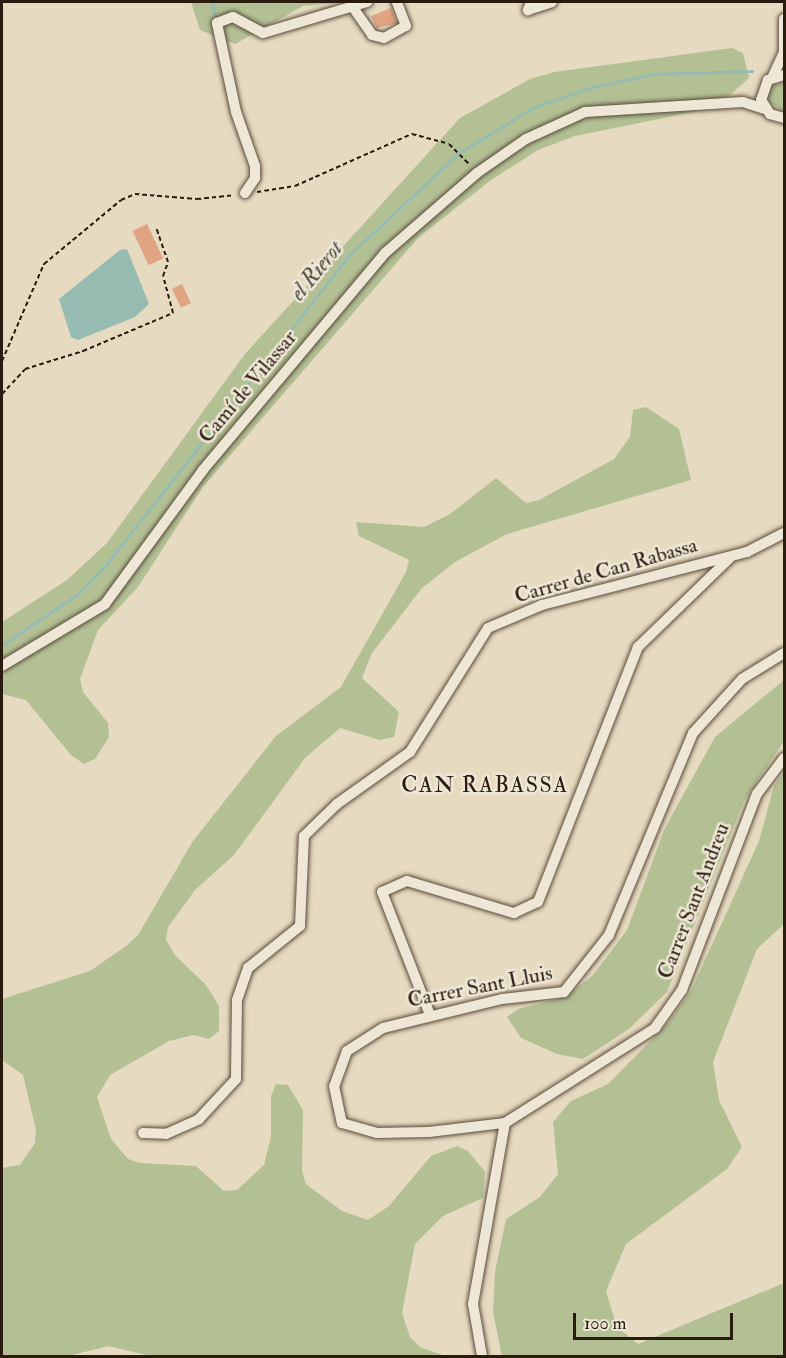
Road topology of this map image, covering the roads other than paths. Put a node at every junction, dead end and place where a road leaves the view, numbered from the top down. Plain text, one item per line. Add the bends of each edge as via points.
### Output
1 (368, 2) edge
2 (397, 2) edge
3 (531, 2) edge
4 (552, 2) edge
5 (352, 6) junction
6 (784, 19) edge
7 (784, 52) edge
8 (784, 75) edge
9 (772, 78) junction
10 (763, 88) junction
11 (743, 102) junction
12 (766, 110) junction
13 (784, 118) edge
14 (245, 193) road end
15 (784, 533) edge
16 (733, 555) junction
17 (784, 653) edge
18 (2, 666) edge
19 (784, 758) edge
20 (430, 1015) junction
21 (505, 1122) junction
22 (142, 1133) dead end
23 (482, 1356) edge

1 - 5 street
2 - 5 street via 406,26 384,38 372,35
3 - 4 street via 528,10
5 - 14 street via 263,33 233,17 217,23 236,112 255,166 255,178
6 - 7 street
7 - 9 street
8 - 9 street
9 - 10 street
10 - 11 street
10 - 12 street
11 - 12 street, Camí de Vilassar
11 - 18 street, Camí de Vilassar via 585,112 526,139 477,173 385,253 203,470 105,604
12 - 13 street, Camí de Vilassar
15 - 16 street, Carrer de Can Rabassa
16 - 20 street via 638,647 538,902 514,913 407,881 382,892
16 - 22 street, Carrer de Can Rabassa via 542,605 489,628 410,752 337,804 304,836 300,926 248,968 237,1000 236,1079 199,1119 166,1134
17 - 20 street, Carrer Sant Lluis via 742,679 693,733 609,935 564,992 502,999
19 - 21 street, Carrer Sant Andreu via 757,794 682,990 655,1028
20 - 21 street, Carrer Sant Lluis via 383,1028 347,1051 334,1086 342,1123 387,1133
21 - 23 street via 473,1304

